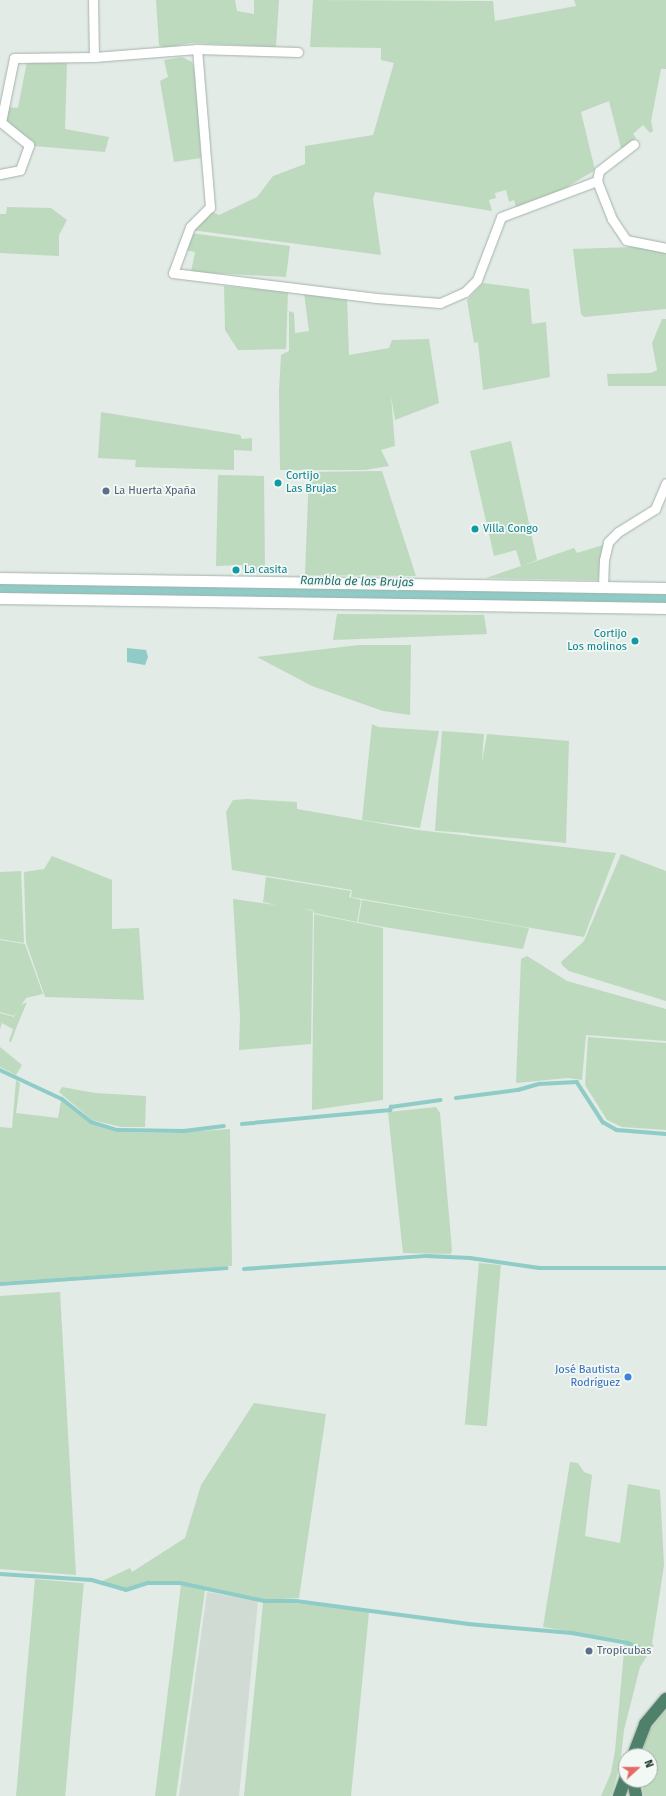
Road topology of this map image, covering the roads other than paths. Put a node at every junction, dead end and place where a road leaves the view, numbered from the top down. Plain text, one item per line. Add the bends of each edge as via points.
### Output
1 (93, 0) edge
2 (197, 49) junction
3 (298, 52) dead end
4 (94, 57) junction
5 (634, 144) dead end
6 (0, 174) edge
7 (597, 181) junction
8 (666, 248) edge
9 (666, 483) edge
10 (0, 578) edge
11 (603, 587) junction
12 (666, 588) edge
13 (0, 598) edge
14 (666, 608) edge
15 (666, 1699) edge
16 (636, 1748) edge

1 - 4 street
2 - 3 street
2 - 4 street
2 - 7 street via 210,207 190,227 173,272 376,298 440,303 465,292 477,280 501,218
4 - 6 street via 14,58 1,122 29,145 20,170
5 - 7 street via 600,171
7 - 8 street via 612,219 626,240
9 - 11 street via 655,509 618,532 608,542
10 - 11 street
11 - 12 street
13 - 14 street
15 - 16 highway via 645,1724

